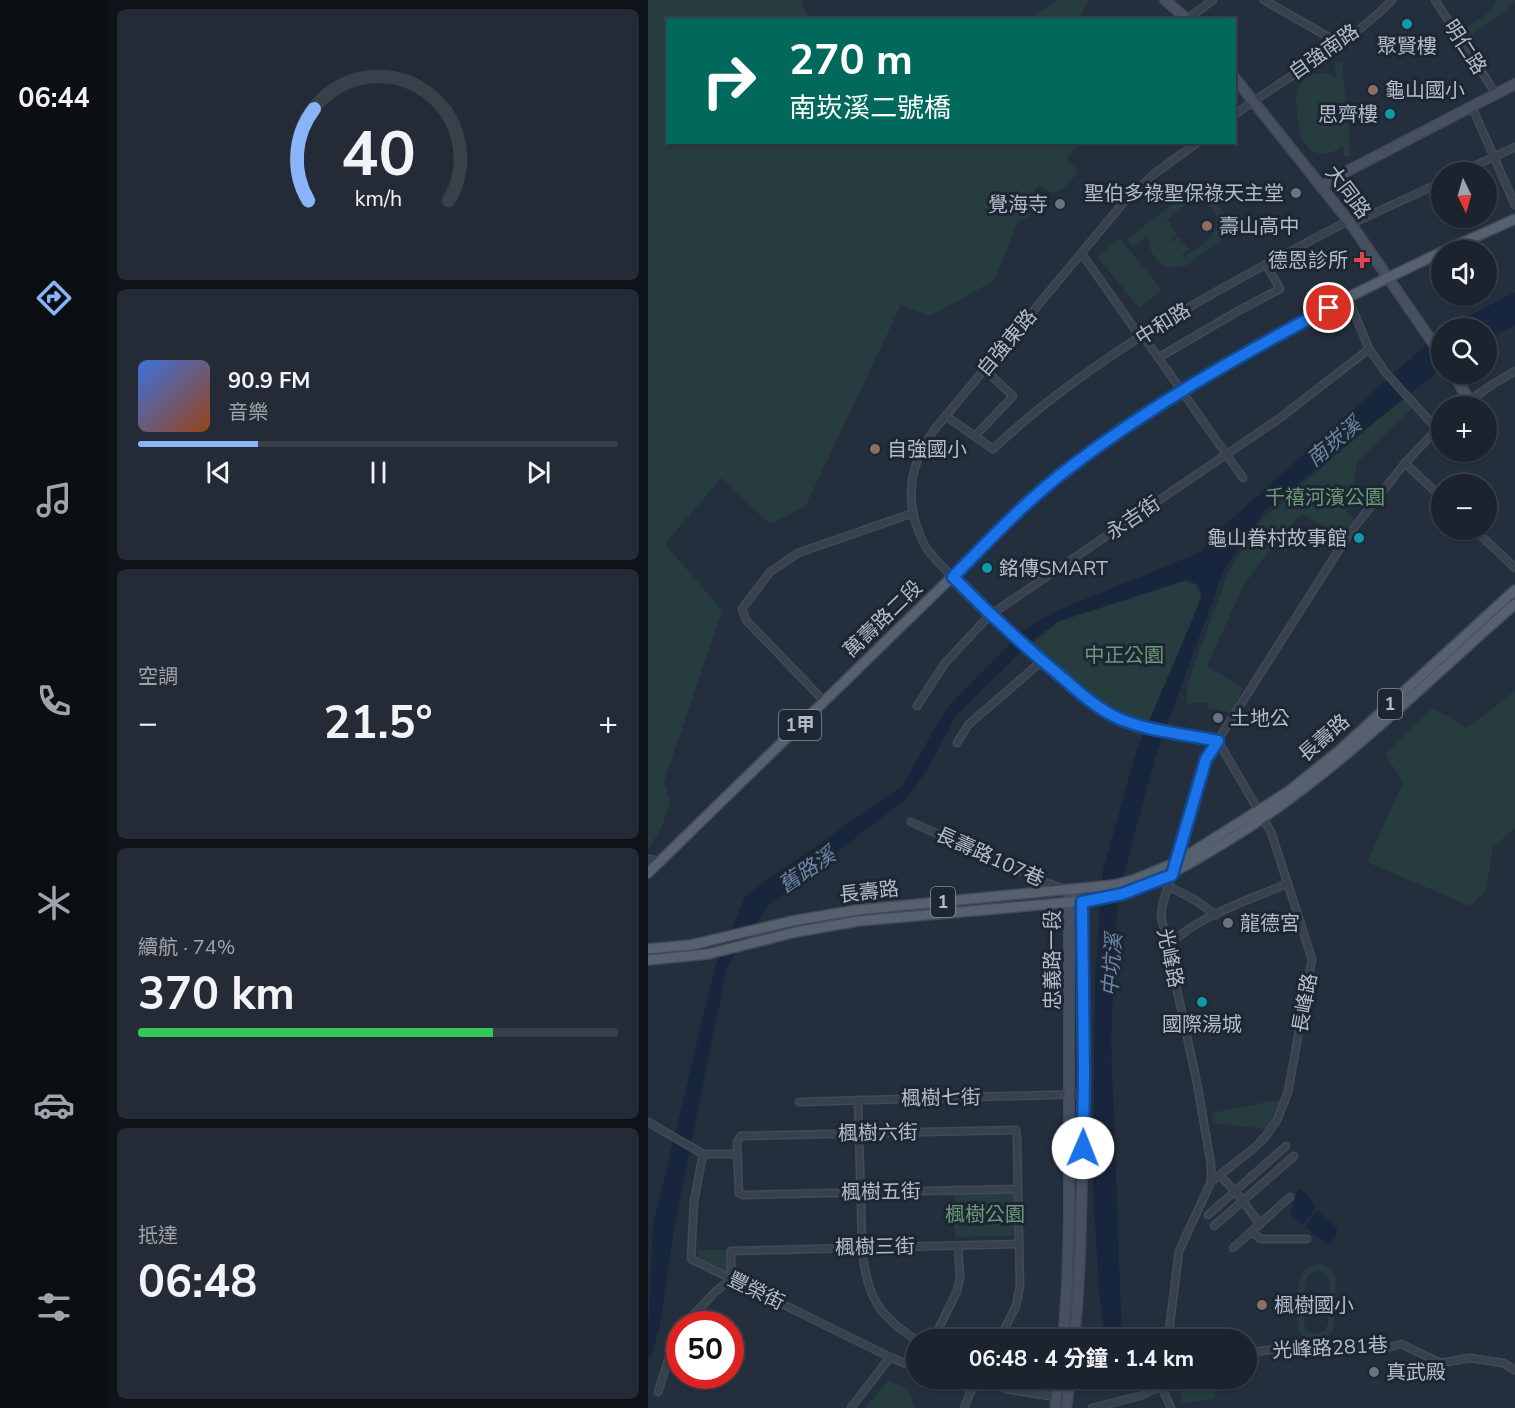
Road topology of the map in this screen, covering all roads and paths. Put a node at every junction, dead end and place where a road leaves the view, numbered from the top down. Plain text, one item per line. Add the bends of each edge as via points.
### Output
1 (1165, 0) edge
2 (1213, 0) edge
3 (1264, 0) edge
4 (1392, 0) edge
5 (1435, 0) edge
6 (1187, 18) edge
7 (1189, 18) edge
8 (1339, 43) junction
9 (1236, 79) edge
10 (1515, 84) edge
11 (1496, 94) junction
12 (1253, 100) junction
13 (1472, 107) junction
14 (1236, 113) edge
15 (1195, 144) edge
16 (1515, 147) edge
17 (1494, 157) junction
18 (1483, 162) edge
19 (1322, 186) junction
20 (1431, 187) edge
21 (1515, 205) edge
22 (1515, 219) edge
23 (1349, 223) junction
24 (1468, 240) edge
25 (1082, 254) junction
26 (1431, 257) edge
27 (1266, 264) junction
28 (1388, 277) junction
29 (1348, 298) junction
30 (1142, 337) junction
31 (1431, 339) edge
32 (1368, 349) junction
33 (1158, 358) junction
34 (984, 369) junction
35 (1515, 371) edge
36 (1181, 391) junction
37 (1477, 396) edge
38 (946, 416) junction
39 (1431, 419) edge
40 (1431, 435) edge
41 (975, 436) junction
42 (1226, 455) junction
43 (1405, 463) junction
44 (1243, 478) dead end
45 (1431, 488) edge
46 (913, 513) junction
47 (1485, 540) edge
48 (1515, 568) edge
49 (953, 577) junction
50 (1515, 590) edge
51 (1515, 604) edge
52 (990, 615) junction
53 (1042, 662) junction
54 (824, 701) junction
55 (917, 706) dead end
56 (1359, 739) junction
57 (1218, 741) junction
58 (957, 743) dead end
59 (1262, 814) junction
60 (911, 822) dead end
61 (648, 859) edge
62 (661, 861) junction
63 (1175, 863) junction
64 (648, 873) edge
65 (1172, 875) junction
66 (1288, 884) junction
67 (1168, 885) junction
68 (1069, 891) junction
69 (1082, 902) junction
70 (1070, 903) junction
71 (1216, 915) junction
72 (1168, 946) junction
73 (648, 949) edge
74 (648, 960) edge
75 (1084, 1094) junction
76 (1070, 1095) junction
77 (858, 1100) junction
78 (799, 1102) dead end
79 (648, 1122) edge
80 (859, 1134) junction
81 (1286, 1146) dead end
82 (703, 1154) junction
83 (738, 1155) junction
84 (1294, 1156) dead end
85 (1220, 1176) junction
86 (1211, 1182) junction
87 (1018, 1189) junction
88 (1235, 1191) junction
89 (861, 1192) junction
90 (1290, 1197) dead end
91 (1242, 1201) junction
92 (1208, 1215) dead end
93 (1260, 1224) junction
94 (1215, 1226) dead end
95 (1251, 1232) junction
96 (1307, 1239) dead end
97 (1019, 1244) junction
98 (958, 1245) junction
99 (863, 1248) junction
100 (1233, 1248) dead end
101 (731, 1279) junction
102 (697, 1311) edge
103 (938, 1329) edge
104 (1004, 1329) edge
105 (1065, 1329) edge
106 (1075, 1329) edge
107 (1169, 1329) edge
108 (906, 1332) edge
109 (1257, 1352) edge
110 (890, 1357) junction
111 (906, 1364) edge
112 (666, 1367) edge
113 (1515, 1370) edge
114 (973, 1389) edge
115 (1006, 1389) edge
116 (1057, 1389) edge
117 (1154, 1389) edge
118 (1162, 1389) edge
119 (658, 1392) dead end
120 (1056, 1397) junction
121 (1067, 1403) edge
122 (851, 1408) edge
123 (963, 1408) edge
124 (1055, 1408) edge
125 (1092, 1408) edge
126 (1171, 1408) edge

1 - 6 main road
2 - 7 street
3 - 8 street
4 - 8 street, 自強南路
5 - 11 street, 明仁路
8 - 12 street, 自強南路
9 - 12 main road, 大同路
10 - 11 main road
11 - 13 main road
12 - 14 street
12 - 19 main road, 大同路
13 - 17 street
13 - 19 main road
15 - 25 street, 自強東路 via 1131,195
16 - 17 street
17 - 18 street
17 - 21 street
19 - 23 main road, 大同路
20 - 23 street, 中和路
22 - 24 main road
23 - 27 street, 中和路
23 - 28 main road, 大同路
25 - 30 street
25 - 34 street, 自強東路
26 - 28 main road, 萬壽路二段 / 1甲
27 - 30 street, 中和路
27 - 33 street via 1280,289
28 - 29 main road, 萬壽路二段 / 1甲
28 - 31 main road, 大同路
29 - 32 street
29 - 36 main road, 萬壽路二段 / 1甲
30 - 33 street
30 - 41 street, 中和路 via 1057,396 993,449
32 - 39 street, 光峰路 via 1386,374
32 - 42 street, 永吉街
33 - 36 street
34 - 38 street, 自強東路
34 - 41 street via 1013,396
35 - 37 street
36 - 42 street
36 - 49 main road, 萬壽路二段 / 1甲 via 1069,467
38 - 41 street
38 - 46 street, 自強東路 via 926,442 914,469
40 - 43 street, 光峰路
42 - 44 street
42 - 52 street, 永吉街
43 - 45 street
43 - 57 street, 光峰路 via 1349,534
46 - 49 street, 自強東路 via 925,546
46 - 54 street via 798,553 770,572 742,609 746,620
47 - 48 street
49 - 52 street, 自強東路
49 - 54 main road, 萬壽路二段 / 1甲
50 - 56 main road, 長壽路 / 1
51 - 56 main road, 長壽路 / 1
52 - 53 street, 自強東路
52 - 55 street, 永吉街 via 945,663
53 - 57 street, 自強東路 via 1109,714 1140,726
53 - 58 street via 968,725
54 - 62 main road, 萬壽路二段 / 1甲
56 - 59 main road, 長壽路 / 1
57 - 59 street, 長峰路
57 - 63 street, 光峰路 via 1206,759
59 - 63 main road, 長壽路 / 1
59 - 65 main road, 長壽路 / 1
59 - 66 street, 長峰路
60 - 68 street, 長壽路107巷
61 - 62 street
62 - 64 main road, 萬壽路二段 / 1甲
63 - 65 street, 光峰路
63 - 68 main road, 長壽路 / 1 via 1133,880
65 - 67 street, 光峰路
65 - 69 main road, 長壽路 / 1 via 1136,890
66 - 71 street
66 - 85 street, 長峰路 via 1312,959 1288,1092 1265,1137
67 - 71 street
67 - 72 street, 光峰路 via 1161,916
68 - 69 main road, 忠義路一段
68 - 70 main road, 忠義路一段
68 - 73 main road, 長壽路 / 1 via 857,910 692,945
69 - 70 main road, 長壽路 / 1
69 - 75 main road, 忠義路一段
70 - 74 main road, 長壽路 / 1 via 858,921 708,954
70 - 76 main road, 忠義路一段
71 - 72 street
72 - 86 street, 光峰路 via 1197,1083
75 - 76 street, 楓樹七街
75 - 106 main road, 忠義路一段
76 - 77 street, 楓樹七街
76 - 105 main road, 忠義路一段
77 - 78 street, 楓樹七街
77 - 80 street
79 - 82 street
80 - 83 street, 楓樹六街 via 741,1136 737,1142
80 - 87 street, 楓樹六街 via 1016,1130
80 - 89 street
81 - 88 street
82 - 83 street
82 - 101 street, 豐榮街 via 694,1201 691,1259
83 - 89 street, 楓樹五街 via 739,1193 744,1195
84 - 91 street
85 - 86 street, 長峰路
85 - 88 street
86 - 107 street, 光峰路 via 1179,1251
87 - 89 street, 楓樹五街
87 - 97 street
88 - 91 street
88 - 92 street
89 - 99 street
90 - 93 street
91 - 93 street
91 - 94 street
93 - 95 street
95 - 96 street via 1261,1239
95 - 100 street
97 - 98 street, 楓樹三街
97 - 104 street via 1020,1286 1016,1306
98 - 99 street, 楓樹三街
98 - 103 street via 957,1291
99 - 101 street, 楓樹三街 via 731,1251
99 - 108 street via 874,1298 891,1321
101 - 102 street
101 - 110 street, 豐榮街
109 - 113 street, 光峰路281巷 via 1303,1346 1383,1349 1401,1344 1441,1363 1470,1359 1503,1363
110 - 111 street, 豐榮街
110 - 122 street
112 - 119 street
114 - 123 street
115 - 120 street
116 - 120 main road
117 - 125 street
118 - 126 street
120 - 121 street
120 - 124 main road

